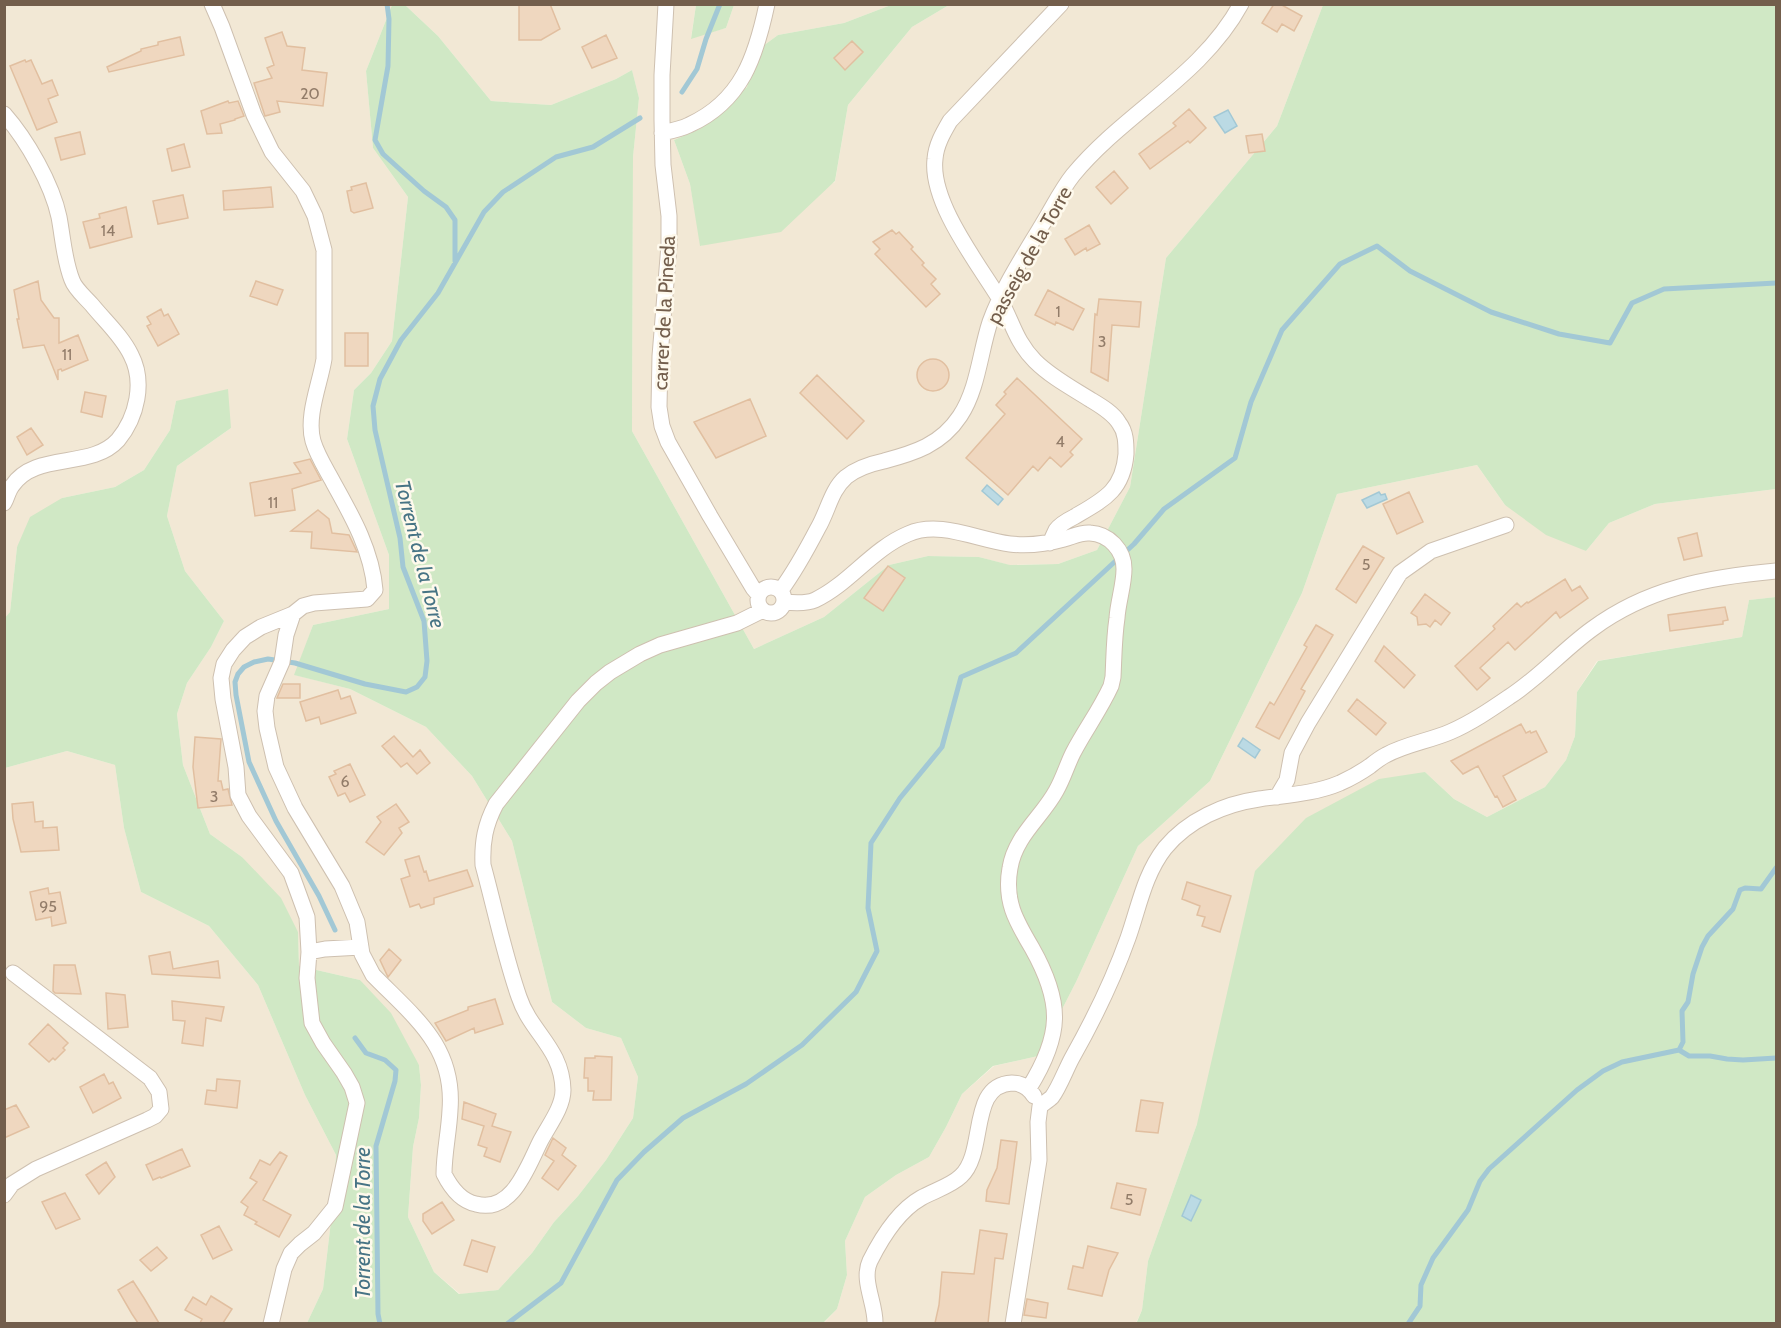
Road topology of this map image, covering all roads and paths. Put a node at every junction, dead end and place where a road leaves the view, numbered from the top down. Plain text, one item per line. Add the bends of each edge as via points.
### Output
1 (212, 4) edge
2 (666, 4) edge
3 (766, 4) edge
4 (1061, 4) edge
5 (1241, 4) edge
6 (4, 114) edge
7 (662, 133) junction
8 (1000, 300) junction
9 (4, 503) edge
10 (1506, 525) dead end
11 (1050, 543) junction
12 (1776, 571) edge
13 (759, 595) junction
14 (782, 596) junction
15 (764, 610) junction
16 (293, 614) junction
17 (1277, 797) junction
18 (361, 947) junction
19 (309, 952) junction
20 (13, 973) dead end
21 (1029, 1088) junction
22 (1040, 1106) junction
23 (4, 1194) edge
24 (271, 1323) edge
25 (875, 1323) edge
26 (1012, 1323) edge

1 - 16 street via 254,115 272,152 303,191 322,238 324,359 311,418 312,440 353,519 374,577 375,590 367,599 314,603
2 - 7 street, carrer de la Pineda
3 - 7 street via 756,50 733,91 689,125
4 - 8 street via 950,121 934,158 942,201
5 - 8 street, passeig de la Torre via 1212,47 1109,137 1071,177
6 - 9 street via 26,143 55,201 72,281 130,354 138,383 134,412 116,441 105,450 24,475 12,486
7 - 13 street, carrer de la Pineda via 669,216 660,356 662,426 710,516
8 - 11 street via 1014,332 1034,360 1106,410 1120,423 1125,438 1125,464 1116,487 1103,500 1057,528
8 - 14 street, passeig de la Torre via 983,343 972,389 959,417 926,448 858,468 845,478 835,490
10 - 17 street via 1431,551 1400,573 1308,723 1292,753 1287,780
11 - 14 street via 1022,546 944,530 925,530 910,533 882,549 814,600 805,602
11 - 21 street via 1079,534 1106,537 1119,551 1124,571 1111,686 1056,791 1022,837 1010,863 1008,897 1048,979 1055,1011 1047,1055
12 - 17 street via 1710,580 1644,597 1593,628 1531,681 1469,723 1384,755 1338,784
13 - 14 street via 768,587
13 - 15 street
14 - 15 street via 780,609 772,613
15 - 18 street via 737,623 660,645 610,672 578,701 496,804 488,820 483,865 508,958 523,1008 561,1068 563,1094 519,1183 503,1200 484,1206 473,1204 448,1183 444,1163 451,1093 443,1058 428,1033 373,975
16 - 18 street via 282,662 267,696 267,728 276,767 342,886 357,922
16 - 19 street via 245,637 224,664 220,678 238,795 291,873 307,917
17 - 22 street via 1223,807 1182,831 1165,849 1139,898 1129,935 1092,1023 1052,1097
18 - 19 street
19 - 24 street via 307,978 312,1023 348,1080 357,1103 335,1207 291,1253
20 - 23 street via 150,1078 159,1092 161,1109 147,1120 36,1169
21 - 22 street
21 - 25 street via 1005,1083 992,1090 985,1101 974,1152 961,1177 919,1199 886,1231 867,1273
22 - 26 street via 1037,1169

